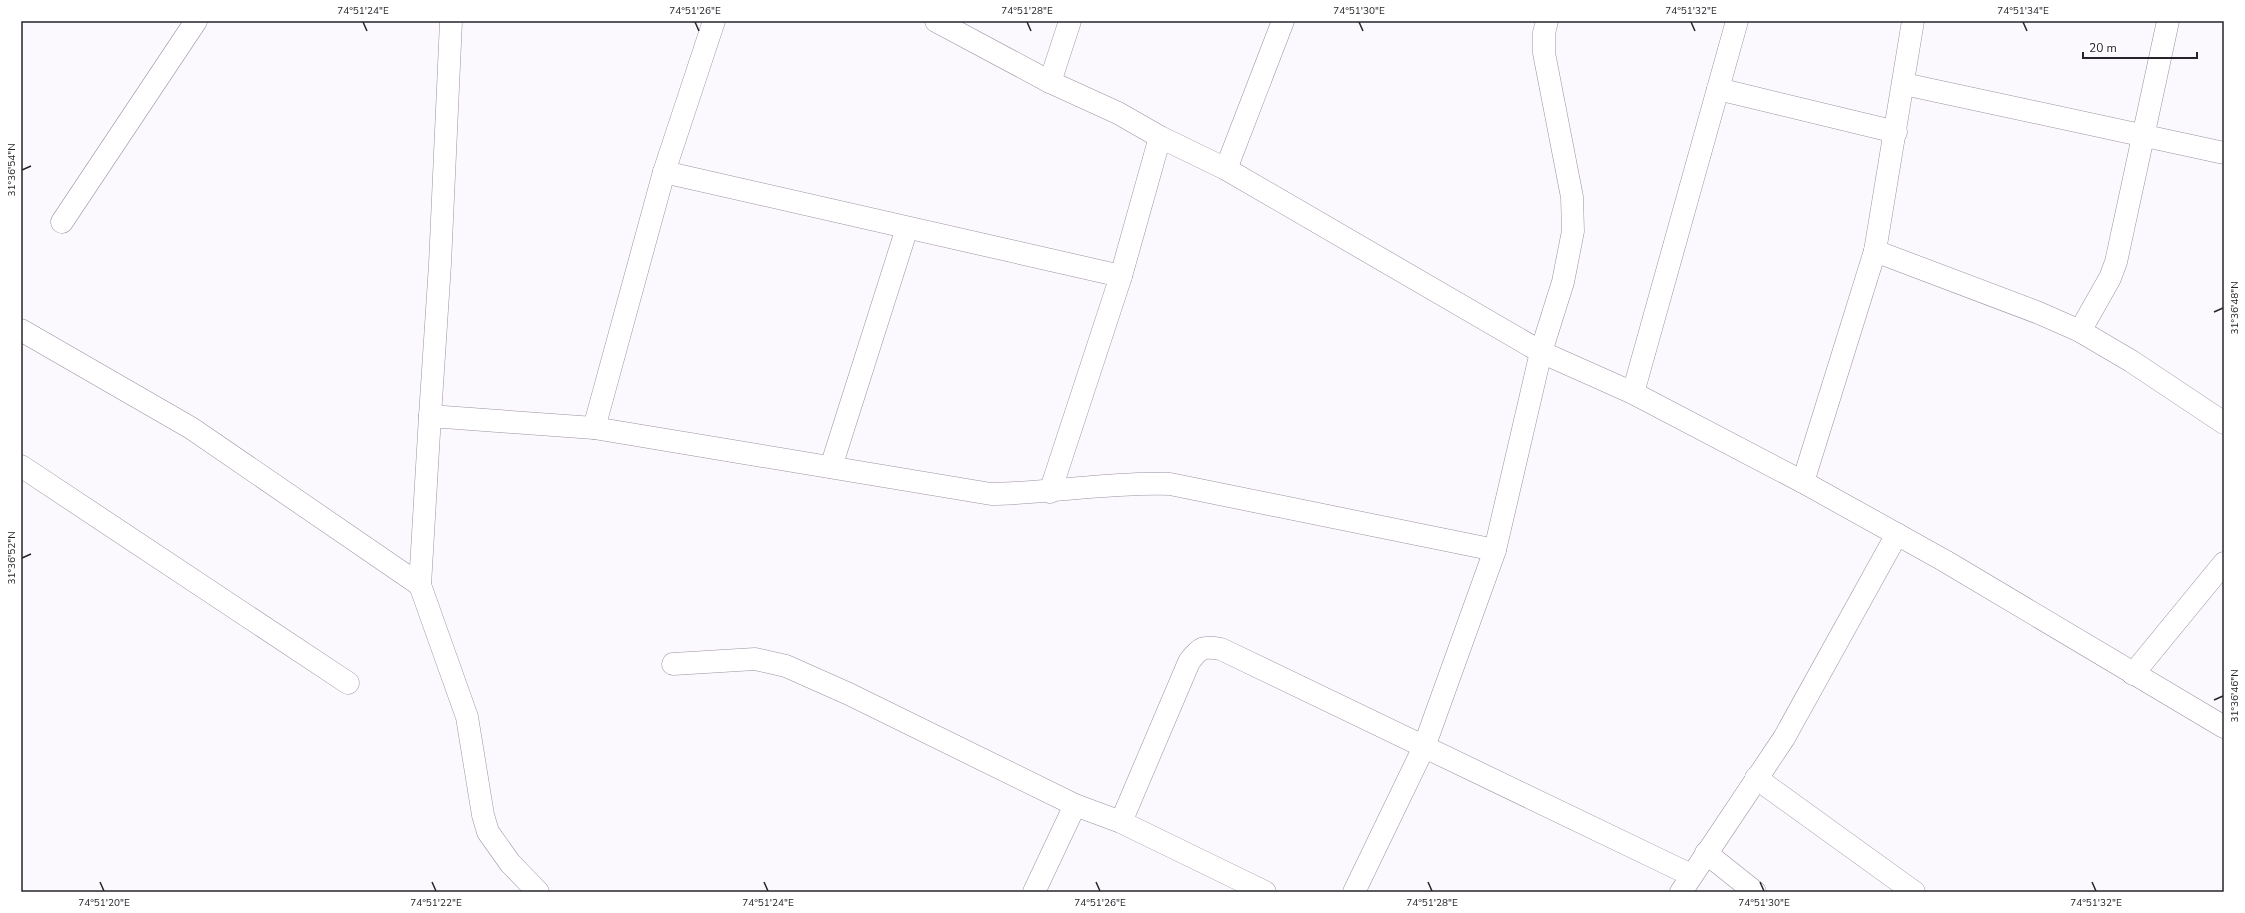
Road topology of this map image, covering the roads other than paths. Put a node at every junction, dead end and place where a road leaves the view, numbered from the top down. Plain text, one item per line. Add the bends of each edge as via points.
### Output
1 (196, 21) edge
2 (451, 21) edge
3 (714, 21) edge
4 (936, 21) edge
5 (1070, 21) edge
6 (1283, 21) edge
7 (1547, 21) edge
8 (1737, 21) edge
9 (1913, 21) edge
10 (2168, 21) edge
11 (1050, 82) junction
12 (1904, 84) junction
13 (1718, 89) junction
14 (1896, 132) junction
15 (2144, 136) junction
16 (1160, 137) junction
17 (2224, 153) edge
18 (1226, 168) junction
19 (664, 172) junction
20 (62, 222) dead end
21 (907, 228) junction
22 (1875, 251) junction
23 (1121, 276) junction
24 (21, 330) edge
25 (2080, 331) junction
26 (1541, 352) junction
27 (1633, 393) junction
28 (430, 416) junction
29 (2224, 423) edge
30 (594, 428) junction
31 (21, 466) edge
32 (831, 468) junction
33 (1803, 482) junction
34 (1050, 492) junction
35 (1896, 534) junction
36 (1495, 550) junction
37 (2224, 563) edge
38 (420, 585) junction
39 (673, 664) dead end
40 (2133, 674) junction
41 (348, 683) dead end
42 (2224, 727) edge
43 (1424, 747) junction
44 (1756, 778) junction
45 (1075, 805) junction
46 (1121, 822) junction
47 (1706, 853) junction
48 (1686, 883) edge
49 (538, 892) edge
50 (1034, 892) edge
51 (1265, 892) edge
52 (1354, 892) edge
53 (1755, 892) edge
54 (1914, 892) edge

1 - 20 street
2 - 28 street
3 - 19 street
4 - 11 street
5 - 11 street
6 - 18 street
7 - 26 street via 1544,52 1572,197 1573,231 1563,282
8 - 13 street
9 - 12 street
10 - 15 street
11 - 16 street via 1118,113
12 - 14 street
12 - 15 street
13 - 14 street
13 - 27 street
14 - 22 street
15 - 17 street
15 - 25 street via 2116,262 2110,278
16 - 18 street
16 - 23 street
18 - 26 street
19 - 21 street
19 - 30 street
21 - 23 street
21 - 32 street
22 - 25 street
22 - 33 street
23 - 34 street
24 - 38 street via 191,428
25 - 29 street via 2131,360
26 - 27 street
26 - 36 street
27 - 33 street
28 - 30 street
28 - 38 street
30 - 32 street
31 - 41 street
32 - 34 street via 991,494
33 - 35 street
34 - 36 street via 1117,484 1170,484
35 - 40 street
35 - 44 street via 1784,738
36 - 43 street
37 - 40 street
38 - 49 street via 467,717 488,832 510,863
39 - 45 street via 755,659 786,666 849,694
40 - 42 street
43 - 46 street via 1221,649 1206,647 1197,652 1189,662
43 - 48 street
43 - 52 street
44 - 47 street
44 - 54 street
45 - 46 street
45 - 50 street
46 - 51 street
47 - 48 street
47 - 53 street

